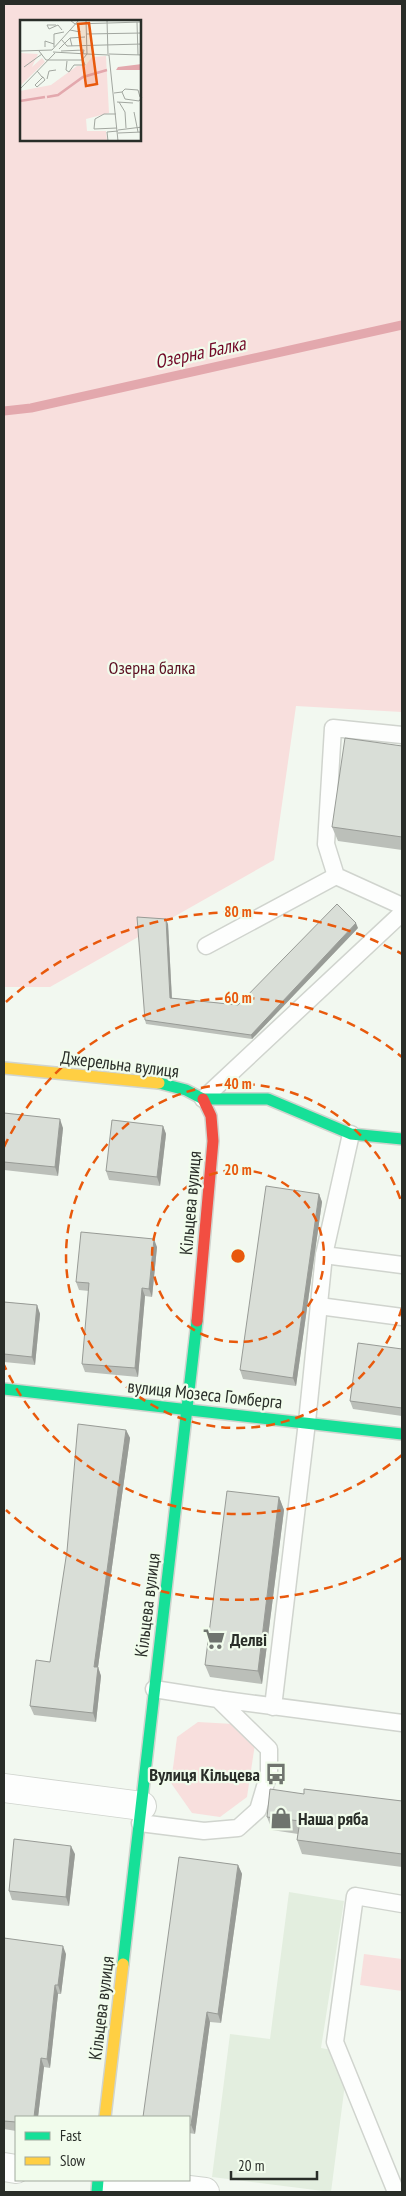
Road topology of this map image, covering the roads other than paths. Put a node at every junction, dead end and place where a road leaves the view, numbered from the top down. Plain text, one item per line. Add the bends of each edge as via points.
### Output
1 (402, 735) edge
2 (336, 876) junction
3 (402, 906) edge
4 (402, 913) edge
5 (206, 946) dead end
6 (4, 1068) edge
7 (204, 1099) junction
8 (351, 1134) junction
9 (402, 1139) edge
10 (324, 1255) junction
11 (402, 1264) edge
12 (319, 1306) junction
13 (402, 1317) edge
14 (4, 1389) edge
15 (188, 1411) junction
16 (307, 1422) junction
17 (402, 1434) edge
18 (154, 1689) junction
19 (218, 1699) junction
20 (273, 1706) junction
21 (402, 1723) edge
22 (4, 1788) edge
23 (141, 1815) junction
24 (402, 1904) edge
25 (106, 2116) edge
26 (114, 2181) edge
27 (205, 2192) edge
28 (396, 2192) edge

1 - 2 lane via 333,728 326,844
2 - 3 lane
2 - 5 lane
4 - 7 lane
6 - 7 main road, Джерельна вулиця via 158,1083 186,1090
7 - 8 main road, Джерельна вулиця via 268,1098
7 - 15 main road, Кільцева вулиця via 212,1113 214,1134
8 - 9 main road, Джерельна вулиця
8 - 10 lane
10 - 11 lane
10 - 12 lane
12 - 13 lane
12 - 16 lane
14 - 15 main road, вулиця Мозеса Гомберга
15 - 16 main road, вулиця Мозеса Гомберга
15 - 18 main road, Кільцева вулиця
16 - 17 main road, вулиця Мозеса Гомберга
16 - 20 lane
18 - 19 lane
18 - 23 main road, Кільцева вулиця
19 - 20 lane
19 - 23 lane via 269,1749 269,1773 258,1810 238,1828 204,1831
20 - 21 lane
22 - 23 street
23 - 25 main road, Кільцева вулиця
24 - 28 lane via 355,1896 335,2042
26 - 27 street

